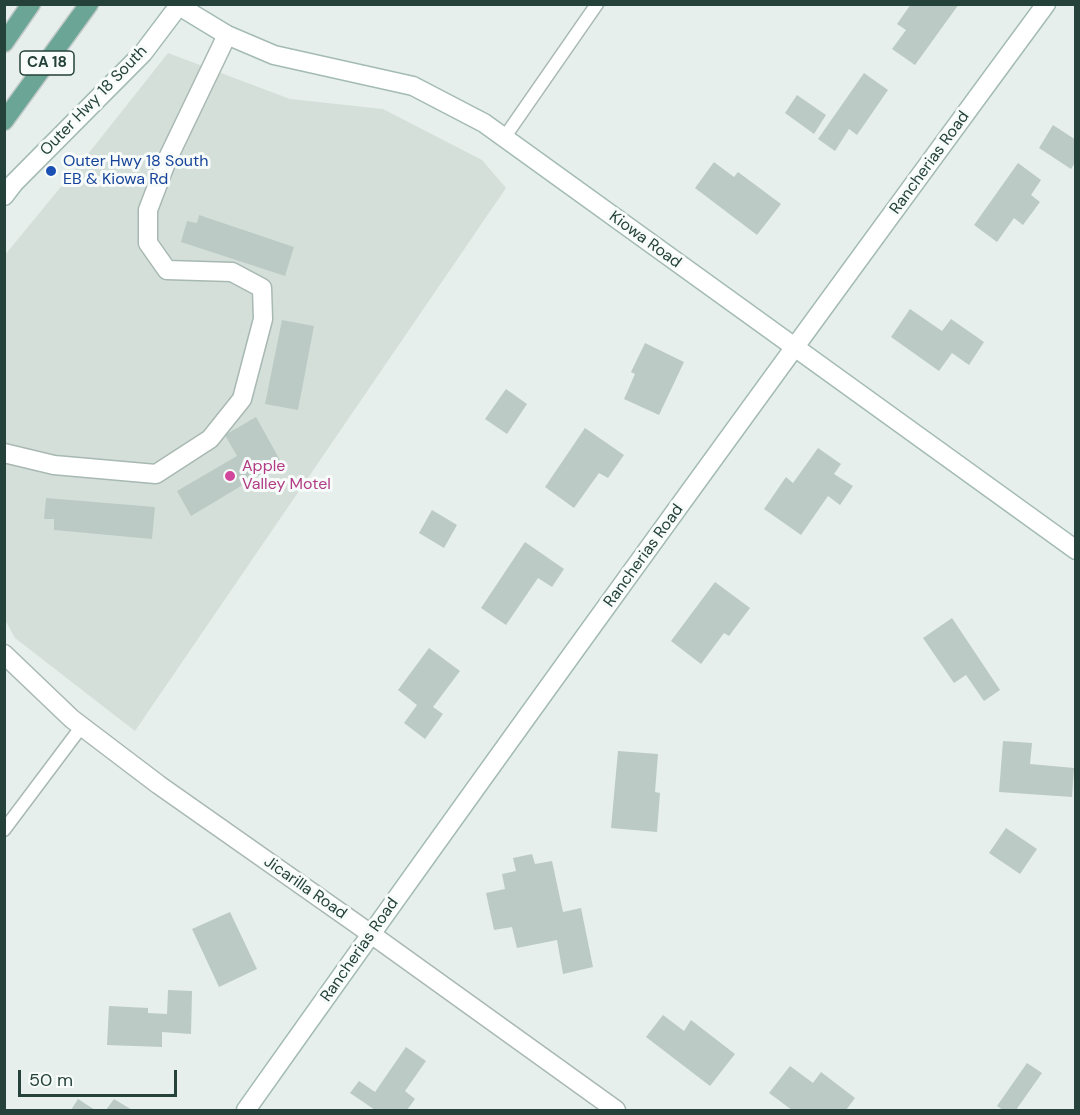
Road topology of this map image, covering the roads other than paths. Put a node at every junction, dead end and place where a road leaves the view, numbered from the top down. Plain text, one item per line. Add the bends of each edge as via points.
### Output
1 (31, 4) edge
2 (89, 4) edge
3 (597, 4) edge
4 (1046, 4) edge
5 (178, 5) edge
6 (227, 35) junction
7 (4, 43) edge
8 (4, 121) edge
9 (504, 138) junction
10 (4, 196) edge
11 (794, 348) junction
12 (4, 453) edge
13 (1076, 550) edge
14 (4, 654) edge
15 (82, 726) junction
16 (4, 831) edge
17 (370, 934) junction
18 (246, 1110) edge
19 (615, 1110) edge

1 - 7 main road, CA 18
2 - 8 main road, CA 18
3 - 9 lane
4 - 11 street, Rancherias Road
5 - 6 street, Kiowa Road
5 - 10 street, Outer Hwy 18 South via 143,52
6 - 9 street, Kiowa Road via 274,55 413,86 484,123
6 - 12 street via 147,210 148,243 167,270 232,272 262,288 263,319 242,399 210,440 156,474 54,465
9 - 11 street, Kiowa Road
11 - 13 street, Kiowa Road
11 - 17 street, Rancherias Road
14 - 15 street, Jicarilla Road
15 - 16 lane
15 - 17 street, Jicarilla Road
17 - 18 street, Rancherias Road
17 - 19 street, Jicarilla Road

